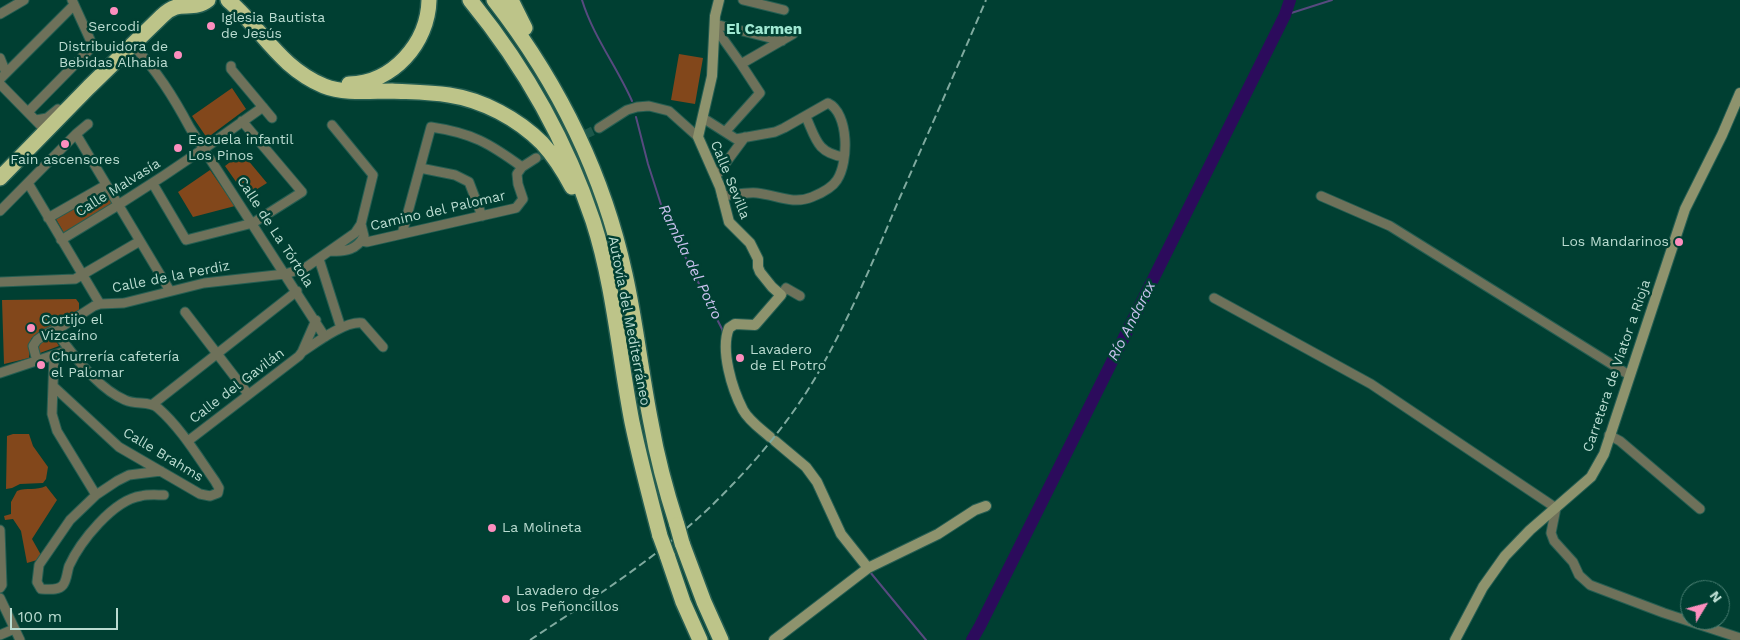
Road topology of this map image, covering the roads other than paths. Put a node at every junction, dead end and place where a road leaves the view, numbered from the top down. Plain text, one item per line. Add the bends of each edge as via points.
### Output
1 (24, 0) edge
2 (169, 0) edge
3 (179, 0) edge
4 (228, 0) edge
5 (429, 0) edge
6 (470, 0) edge
7 (494, 0) edge
8 (511, 0) edge
9 (719, 0) edge
10 (743, 0) edge
11 (73, 2) edge
12 (202, 3) edge
13 (784, 10) dead end
14 (0, 14) edge
15 (249, 21) junction
16 (155, 22) junction
17 (715, 26) junction
18 (793, 34) dead end
19 (782, 41) junction
20 (132, 44) junction
21 (0, 58) edge
22 (741, 64) junction
23 (231, 66) dead end
24 (546, 74) junction
25 (3, 76) edge
26 (312, 80) junction
27 (0, 84) edge
28 (1740, 93) edge
29 (263, 107) junction
30 (28, 111) junction
31 (806, 116) junction
32 (272, 118) dead end
33 (702, 118) junction
34 (242, 122) junction
35 (88, 124) dead end
36 (41, 125) junction
37 (332, 126) dead end
38 (600, 128) tunnel mouth
39 (725, 132) junction
40 (76, 134) junction
41 (698, 136) junction
42 (745, 137) junction
43 (204, 149) junction
44 (844, 157) junction
45 (536, 158) tunnel mouth
46 (522, 167) junction
47 (420, 168) junction
48 (716, 176) junction
49 (0, 178) edge
50 (28, 183) junction
51 (152, 184) junction
52 (106, 185) junction
53 (722, 196) junction
54 (1321, 196) dead end
55 (119, 206) junction
56 (0, 211) edge
57 (482, 216) junction
58 (48, 218) junction
59 (593, 221) junction
60 (253, 223) junction
61 (361, 224) junction
62 (402, 234) junction
63 (60, 240) junction
64 (140, 241) junction
65 (362, 241) junction
66 (331, 251) junction
67 (319, 258) junction
68 (285, 274) junction
69 (82, 275) junction
70 (0, 282) edge
71 (170, 291) junction
72 (297, 291) junction
73 (781, 295) junction
74 (800, 296) dead end
75 (1214, 298) dead end
76 (100, 304) junction
77 (185, 312) dead end
78 (316, 320) junction
79 (341, 328) junction
80 (55, 330) junction
81 (325, 337) junction
82 (382, 347) dead end
83 (69, 350) junction
84 (302, 352) junction
85 (217, 354) junction
86 (54, 355) junction
87 (37, 361) junction
88 (0, 373) edge
89 (1630, 375) junction
90 (53, 386) junction
91 (248, 394) junction
92 (153, 404) junction
93 (1609, 435) junction
94 (188, 441) junction
95 (161, 471) junction
96 (96, 494) junction
97 (164, 496) dead end
98 (986, 506) dead end
99 (1556, 508) junction
100 (1700, 509) dead end
101 (0, 530) edge
102 (868, 568) junction
103 (0, 588) edge
104 (0, 598) edge
105 (14, 629) junction
106 (0, 635) edge
107 (1740, 638) edge
108 (20, 640) edge
109 (700, 640) edge
110 (721, 640) edge
111 (774, 640) edge
112 (1455, 640) edge

1 - 14 street
2 - 16 highway
3 - 12 highway via 187,6
4 - 15 highway
5 - 26 highway via 421,36 400,63 387,73 355,84 337,85
6 - 59 highway, Autovía del Mediterráneo via 511,54 545,110 566,152
7 - 24 highway, Autovía del Mediterráneo
8 - 24 highway via 540,53
9 - 17 street, Calle Sevilla
10 - 13 street
11 - 25 street
11 - 30 street via 93,46
12 - 15 highway via 219,2
12 - 16 highway via 169,10
15 - 26 highway via 289,65
16 - 20 highway
17 - 19 street
17 - 22 street
17 - 33 street, Calle Sevilla via 712,76
18 - 19 street
19 - 22 street
20 - 36 highway via 89,87
20 - 43 street, Calle de La Tórtola via 160,76
21 - 25 street
22 - 39 street via 760,93
23 - 29 street
24 - 110 highway, Autovía del Mediterráneo, bridge via 578,134 616,235 652,430 676,525
26 - 59 highway via 326,87 354,91 450,95 480,103 505,115 542,144
27 - 30 street
28 - 89 street, Carretera de Viator a Rioja via 1685,209
29 - 32 street
29 - 34 street, Calle Malvasía
30 - 36 street
31 - 42 street via 775,132
31 - 44 street via 824,151
31 - 44 street via 828,103 834,106 846,144
33 - 39 street
33 - 41 street, Calle Sevilla
34 - 43 street, Calle Malvasía
34 - 60 street via 302,192
35 - 40 street
36 - 49 highway
37 - 61 street via 373,175
38 - 41 street via 627,110 649,106 668,112
39 - 42 street via 736,139
40 - 50 street
40 - 52 street
41 - 48 street, Calle Sevilla
42 - 48 street
43 - 51 street, Calle Malvasía
43 - 60 street, Calle de La Tórtola
44 - 53 street via 842,170 833,185 800,201 755,193
45 - 46 street
46 - 47 street via 481,140 458,131 432,127
46 - 57 street, Camino del Palomar via 517,174 523,199 520,205
47 - 57 street via 456,175 469,182
47 - 62 street
48 - 53 street, Calle Sevilla
50 - 56 street
50 - 58 street
51 - 55 street, Calle Malvasía
51 - 60 street via 186,240
52 - 55 street
52 - 58 street
53 - 73 street, Calle Sevilla via 729,222 750,243 760,272
54 - 89 street via 1390,226
55 - 63 street, Calle Malvasía
55 - 64 street
57 - 62 street, Camino del Palomar
58 - 63 street
59 - 109 highway, Autovía del Mediterráneo, bridge via 608,283 634,431 660,536
60 - 68 street, Calle de La Tórtola
61 - 65 street, Camino del Palomar
61 - 66 street, Calle de la Perdiz via 355,233
62 - 65 street, Camino del Palomar
63 - 69 street
64 - 69 street
64 - 71 street
65 - 66 street, Camino del Palomar via 345,252
66 - 67 street, Calle de la Perdiz
67 - 68 street, Calle de la Perdiz via 305,268
67 - 79 street
68 - 71 street, Calle de la Perdiz via 225,280
68 - 72 street, Calle de La Tórtola
69 - 70 street via 75,279
69 - 76 street
71 - 76 street, Calle de la Perdiz via 124,303
72 - 78 street, Calle de La Tórtola
72 - 85 street
73 - 74 street via 786,288
73 - 102 street via 755,325 735,324 729,328 726,336 729,372 744,411 806,467 818,482 841,534
75 - 99 street via 1371,384
76 - 80 street, Calle de la Perdiz
77 - 85 street
78 - 81 street, Calle de La Tórtola
78 - 84 street, Calle del Gavilán
79 - 81 street, Calle del Gavilán
79 - 82 street, Calle del Gavilán via 362,323
80 - 83 street
80 - 87 street, Calle de la Perdiz via 44,334 33,346
81 - 84 street, Calle del Gavilán
83 - 86 street
83 - 92 street via 112,394 144,405
84 - 91 street, Calle del Gavilán
85 - 91 street
85 - 92 street
86 - 87 street
86 - 90 street
87 - 88 street
89 - 93 street, Carretera de Viator a Rioja
90 - 95 street, Calle Brahms via 119,447
90 - 96 street via 52,414 57,431
91 - 94 street, Calle del Gavilán
92 - 94 street
93 - 99 street, Carretera de Viator a Rioja via 1604,454 1591,477
93 - 100 street
94 - 95 street, Calle Brahms via 215,481 218,493 210,496 200,494
95 - 96 street via 129,475
96 - 97 street via 70,520 39,565 41,589 57,589 64,584 69,567 85,540 106,515 140,496
98 - 102 street
99 - 107 street via 1551,533 1554,541 1573,562 1579,576 1590,585 1664,614
99 - 112 street, Carretera de Viator a Rioja via 1516,543 1493,572
101 - 103 street
102 - 111 street
104 - 105 street
105 - 106 street
105 - 108 street

